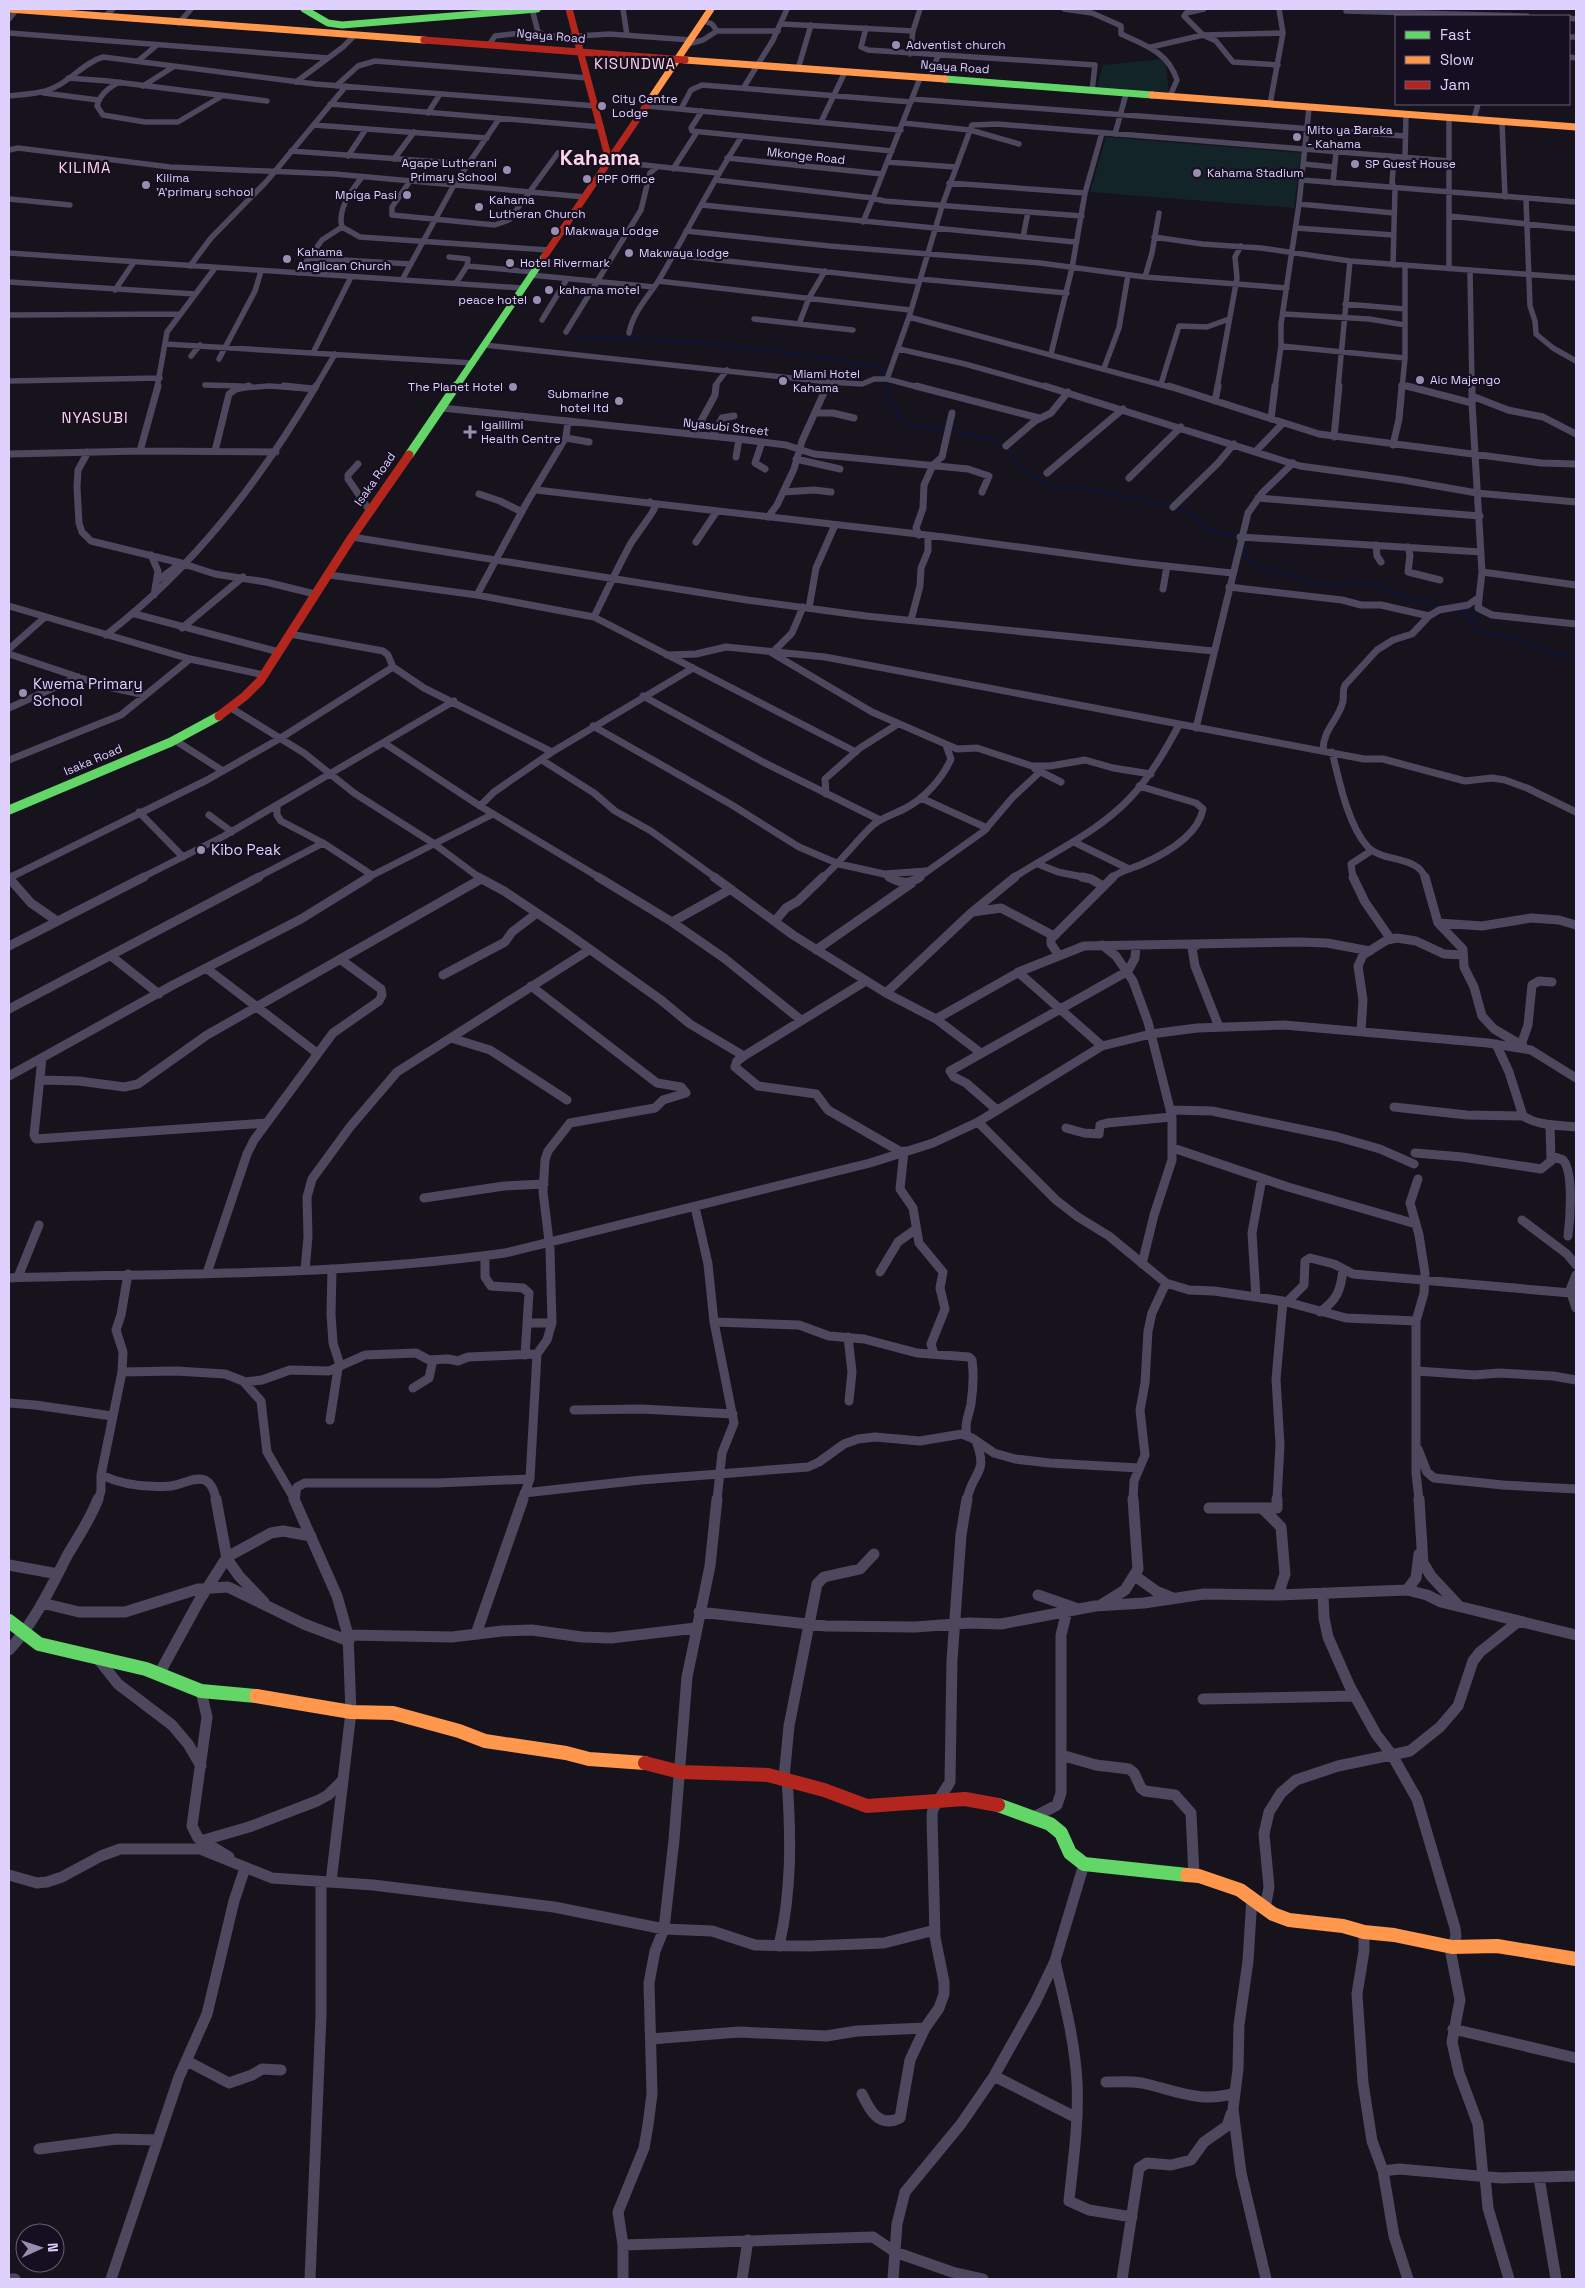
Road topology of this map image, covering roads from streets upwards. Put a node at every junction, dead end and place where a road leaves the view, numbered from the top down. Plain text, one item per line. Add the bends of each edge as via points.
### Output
1 (112, 9) edge
2 (191, 9) edge
3 (304, 9) edge
4 (532, 9) edge
5 (537, 9) edge
6 (569, 9) edge
7 (623, 9) edge
8 (712, 9) edge
9 (787, 9) edge
10 (920, 9) edge
11 (1064, 9) edge
12 (1204, 9) edge
13 (1279, 9) edge
14 (1448, 9) edge
15 (58, 11) edge
16 (1346, 11) dead end
17 (13, 12) edge
18 (1444, 15) edge
19 (104, 17) junction
20 (704, 22) junction
21 (179, 23) junction
22 (782, 24) junction
23 (811, 25) junction
24 (866, 28) junction
25 (717, 30) junction
26 (778, 31) junction
27 (913, 31) junction
28 (9, 33) edge
29 (1283, 33) junction
30 (627, 35) junction
31 (1204, 35) junction
32 (354, 36) junction
33 (576, 36) junction
34 (547, 37) junction
35 (690, 42) junction
36 (157, 45) junction
37 (489, 45) junction
38 (1151, 47) junction
39 (582, 53) junction
40 (910, 54) junction
41 (938, 56) junction
42 (328, 58) junction
43 (678, 60) junction
44 (138, 61) junction
45 (1278, 65) junction
46 (758, 66) junction
47 (173, 67) junction
48 (798, 69) junction
49 (845, 72) junction
50 (68, 78) junction
51 (588, 78) junction
52 (924, 78) junction
53 (120, 82) junction
54 (296, 82) junction
55 (143, 86) junction
56 (336, 86) junction
57 (346, 86) junction
58 (744, 87) junction
59 (1092, 91) junction
60 (42, 92) junction
61 (440, 94) junction
62 (1126, 94) junction
63 (9, 96) edge
64 (223, 96) junction
65 (834, 96) junction
66 (1170, 96) junction
67 (98, 100) junction
68 (267, 101) dead end
69 (911, 101) junction
70 (330, 104) junction
71 (1270, 104) junction
72 (1478, 105) edge
73 (596, 106) junction
74 (646, 106) junction
75 (1309, 108) junction
76 (681, 109) junction
77 (702, 112) junction
78 (428, 113) junction
79 (1120, 114) junction
80 (1406, 114) junction
81 (1449, 117) junction
82 (499, 119) junction
83 (1474, 119) junction
84 (821, 122) junction
85 (1502, 122) junction
86 (903, 123) junction
87 (314, 125) junction
88 (601, 127) junction
89 (1576, 127) edge
90 (366, 129) junction
91 (1306, 129) junction
92 (901, 130) junction
93 (970, 130) junction
94 (414, 132) junction
95 (697, 132) junction
96 (1102, 133) junction
97 (1115, 134) junction
98 (742, 136) junction
99 (1405, 136) junction
100 (487, 138) junction
101 (1019, 144) dead end
102 (1306, 149) junction
103 (9, 150) edge
104 (291, 151) junction
105 (892, 151) junction
106 (1336, 152) junction
107 (558, 153) dead end
108 (348, 156) junction
109 (1394, 157) junction
110 (727, 158) junction
111 (1404, 158) junction
112 (394, 159) junction
113 (608, 160) junction
114 (1450, 161) junction
115 (887, 162) junction
116 (468, 164) junction
117 (1304, 164) junction
118 (656, 167) junction
119 (955, 167) junction
120 (1333, 167) junction
121 (673, 169) junction
122 (274, 171) junction
123 (717, 174) junction
124 (882, 174) junction
125 (362, 177) junction
126 (714, 180) junction
127 (1302, 180) junction
128 (410, 181) junction
129 (949, 183) junction
130 (1333, 184) junction
131 (454, 185) junction
132 (1395, 189) junction
133 (531, 192) junction
134 (1449, 192) junction
135 (1085, 193) junction
136 (584, 197) junction
137 (1505, 197) junction
138 (872, 198) junction
139 (9, 199) edge
140 (1526, 199) junction
141 (1576, 202) edge
142 (1299, 204) junction
143 (70, 205) dead end
144 (702, 205) junction
145 (942, 206) junction
146 (1028, 212) junction
147 (1159, 213) dead end
148 (1394, 213) junction
149 (1082, 216) junction
150 (1449, 216) junction
151 (434, 221) junction
152 (862, 222) junction
153 (1527, 225) junction
154 (342, 227) junction
155 (1296, 228) junction
156 (936, 229) junction
157 (1576, 229) edge
158 (686, 231) junction
159 (1393, 235) junction
160 (1023, 237) junction
161 (1154, 238) junction
162 (424, 241) junction
163 (1075, 242) junction
164 (1241, 246) junction
165 (548, 250) junction
166 (9, 253) edge
167 (927, 254) junction
168 (1293, 254) junction
169 (672, 255) junction
170 (448, 257) dead end
171 (309, 258) junction
172 (1350, 261) junction
173 (134, 262) junction
174 (411, 264) junction
175 (1393, 265) junction
176 (190, 266) junction
177 (467, 266) junction
178 (1405, 266) junction
179 (215, 268) junction
180 (1072, 268) junction
181 (1449, 269) junction
182 (261, 271) junction
183 (825, 271) junction
184 (1470, 271) junction
185 (298, 273) junction
186 (533, 273) junction
187 (1128, 275) junction
188 (1528, 275) junction
189 (351, 277) junction
190 (1144, 277) junction
191 (1576, 278) edge
192 (567, 279) junction
193 (402, 280) junction
194 (920, 280) junction
195 (658, 281) junction
196 (9, 282) edge
197 (597, 282) junction
198 (456, 283) junction
199 (1235, 285) junction
200 (654, 287) junction
201 (521, 288) junction
202 (1288, 288) junction
203 (115, 290) junction
204 (1067, 293) junction
205 (195, 294) junction
206 (809, 298) junction
207 (1345, 304) junction
208 (1405, 309) junction
209 (910, 313) junction
210 (180, 314) junction
211 (1284, 314) junction
212 (9, 316) edge
213 (1344, 318) junction
214 (754, 319) dead end
215 (1229, 319) junction
216 (542, 320) dead end
217 (799, 324) junction
218 (1405, 324) junction
219 (854, 330) dead end
220 (566, 332) dead end
221 (629, 333) dead end
222 (165, 344) junction
223 (484, 344) junction
224 (200, 345) junction
225 (225, 346) junction
226 (1281, 346) junction
227 (899, 349) junction
228 (313, 352) junction
229 (1342, 352) junction
230 (335, 354) junction
231 (1051, 354) junction
232 (191, 356) dead end
233 (1405, 358) junction
234 (219, 359) dead end
235 (1576, 361) edge
236 (473, 363) junction
237 (1104, 368) junction
238 (727, 370) junction
239 (160, 378) junction
240 (887, 379) junction
241 (9, 381) edge
242 (829, 382) junction
243 (1161, 384) junction
244 (205, 385) dead end
245 (1401, 385) junction
246 (246, 386) junction
247 (314, 389) junction
248 (1068, 392) junction
249 (1472, 399) junction
250 (1215, 401) junction
251 (442, 408) junction
252 (1123, 409) junction
253 (815, 413) junction
254 (952, 413) dead end
255 (734, 416) dead end
256 (854, 418) dead end
257 (1039, 418) junction
258 (1271, 419) junction
259 (568, 421) junction
260 (1283, 423) junction
261 (1181, 427) junction
262 (694, 434) junction
263 (1576, 434) edge
264 (713, 436) junction
265 (1334, 437) junction
266 (566, 438) junction
267 (739, 439) junction
268 (589, 442) dead end
269 (762, 442) junction
270 (1234, 444) junction
271 (1393, 445) junction
272 (1006, 446) dead end
273 (799, 450) junction
274 (1257, 450) junction
275 (140, 451) junction
276 (215, 451) junction
277 (88, 452) junction
278 (276, 452) junction
279 (9, 454) edge
280 (1474, 454) junction
281 (736, 457) dead end
282 (796, 458) junction
283 (1293, 463) junction
284 (358, 464) dead end
285 (1576, 464) edge
286 (934, 465) junction
287 (765, 469) dead end
288 (840, 469) dead end
289 (1047, 474) dead end
290 (1129, 478) dead end
291 (1476, 485) junction
292 (536, 490) junction
293 (1456, 490) junction
294 (783, 492) junction
295 (831, 492) dead end
296 (982, 492) dead end
297 (1477, 493) junction
298 (479, 494) dead end
299 (1258, 498) junction
300 (650, 502) junction
301 (1576, 502) edge
302 (1173, 507) dead end
303 (370, 511) junction
304 (717, 511) junction
305 (522, 512) junction
306 (1480, 516) junction
307 (768, 517) junction
308 (835, 524) junction
309 (919, 535) junction
310 (928, 536) junction
311 (352, 537) junction
312 (1240, 537) junction
313 (1385, 537) dead end
314 (696, 542) dead end
315 (1376, 545) junction
316 (1388, 545) junction
317 (1408, 547) junction
318 (1481, 552) junction
319 (151, 556) junction
320 (497, 558) junction
321 (1381, 562) dead end
322 (184, 564) junction
323 (1167, 566) junction
324 (1482, 572) junction
325 (1232, 573) junction
326 (329, 575) junction
327 (243, 577) junction
328 (614, 578) junction
329 (158, 580) junction
330 (1440, 580) dead end
331 (1576, 585) edge
332 (1229, 587) junction
333 (1163, 589) dead end
334 (315, 594) junction
335 (154, 595) junction
336 (477, 595) junction
337 (1478, 598) junction
338 (9, 606) edge
339 (806, 607) junction
340 (135, 614) junction
341 (1429, 616) junction
342 (45, 617) junction
343 (594, 618) junction
344 (911, 620) junction
345 (1576, 624) edge
346 (182, 628) junction
347 (290, 634) junction
348 (106, 635) junction
349 (9, 649) edge
350 (1213, 651) junction
351 (279, 652) junction
352 (772, 652) junction
353 (9, 654) edge
354 (667, 654) junction
355 (190, 659) junction
356 (393, 667) junction
357 (693, 668) junction
358 (264, 675) junction
359 (78, 677) junction
360 (145, 695) junction
361 (644, 696) junction
362 (454, 701) junction
363 (9, 708) edge
364 (231, 708) junction
365 (898, 724) junction
366 (1179, 725) junction
367 (593, 726) junction
368 (1196, 728) junction
369 (279, 739) junction
370 (176, 740) junction
371 (384, 743) junction
372 (946, 746) junction
373 (1323, 750) junction
374 (552, 752) junction
375 (856, 752) junction
376 (1332, 752) junction
377 (9, 760) edge
378 (542, 760) junction
379 (1029, 765) junction
380 (223, 771) junction
381 (1041, 771) junction
382 (331, 773) junction
383 (1151, 774) junction
384 (1061, 782) dead end
385 (1139, 786) junction
386 (826, 794) junction
387 (921, 798) junction
388 (277, 806) junction
389 (480, 806) junction
390 (9, 810) edge
391 (138, 812) junction
392 (1576, 812) edge
393 (493, 814) junction
394 (209, 815) dead end
395 (880, 820) junction
396 (986, 828) junction
397 (232, 832) junction
398 (1074, 842) junction
399 (323, 843) junction
400 (433, 843) junction
401 (1371, 851) junction
402 (183, 857) junction
403 (839, 864) junction
404 (1038, 864) junction
405 (1129, 869) junction
406 (928, 871) junction
407 (884, 874) junction
408 (372, 875) junction
409 (9, 878) edge
410 (481, 879) junction
411 (914, 881) junction
412 (1104, 886) junction
413 (731, 889) junction
414 (973, 912) junction
415 (537, 913) junction
416 (57, 921) junction
417 (775, 921) junction
418 (672, 922) junction
419 (1438, 923) junction
420 (1576, 924) edge
421 (1054, 936) junction
422 (1390, 938) junction
423 (1200, 944) junction
424 (1102, 945) junction
425 (9, 946) edge
426 (1136, 946) junction
427 (589, 950) junction
428 (816, 950) junction
429 (1370, 952) junction
430 (1058, 954) junction
431 (1464, 955) junction
432 (111, 956) junction
433 (340, 959) junction
434 (206, 968) junction
435 (1128, 970) junction
436 (1018, 972) junction
437 (443, 974) dead end
438 (866, 981) junction
439 (1552, 982) dead end
440 (531, 986) junction
441 (886, 993) junction
442 (159, 994) junction
443 (256, 1006) junction
444 (9, 1009) edge
445 (1059, 1009) junction
446 (936, 1019) junction
447 (801, 1020) junction
448 (1219, 1027) junction
449 (1361, 1031) junction
450 (1151, 1034) junction
451 (451, 1038) junction
452 (1496, 1044) junction
453 (1521, 1044) junction
454 (1102, 1046) junction
455 (1531, 1050) junction
456 (317, 1053) junction
457 (981, 1053) junction
458 (744, 1056) junction
459 (42, 1058) junction
460 (9, 1076) edge
461 (1576, 1078) edge
462 (40, 1080) junction
463 (567, 1100) dead end
464 (1394, 1107) dead end
465 (998, 1110) junction
466 (1172, 1114) junction
467 (1524, 1116) junction
468 (266, 1122) junction
469 (978, 1122) junction
470 (1550, 1125) junction
471 (1576, 1127) edge
472 (1066, 1128) dead end
473 (1173, 1148) junction
474 (902, 1152) junction
475 (1415, 1153) dead end
476 (1552, 1156) junction
477 (1414, 1164) dead end
478 (1262, 1178) junction
479 (1418, 1179) dead end
480 (544, 1184) junction
481 (424, 1198) dead end
482 (695, 1207) junction
483 (1522, 1220) dead end
484 (1416, 1224) junction
485 (39, 1225) dead end
486 (916, 1229) junction
487 (1568, 1236) dead end
488 (549, 1243) junction
489 (485, 1257) junction
490 (1142, 1264) junction
491 (1576, 1265) edge
492 (332, 1269) junction
493 (1343, 1269) junction
494 (305, 1270) junction
495 (880, 1272) dead end
496 (207, 1273) junction
497 (128, 1274) junction
498 (1576, 1276) edge
499 (13, 1278) edge
500 (1424, 1281) junction
501 (1166, 1283) junction
502 (1571, 1293) junction
503 (1256, 1297) junction
504 (1285, 1302) junction
505 (1576, 1308) edge
506 (1320, 1312) junction
507 (1416, 1321) junction
508 (714, 1322) junction
509 (528, 1323) junction
510 (552, 1323) junction
511 (848, 1338) junction
512 (537, 1354) junction
513 (934, 1354) junction
514 (525, 1355) junction
515 (433, 1360) junction
516 (339, 1366) junction
517 (122, 1372) junction
518 (1417, 1372) junction
519 (1576, 1380) edge
520 (244, 1382) junction
521 (413, 1388) dead end
522 (849, 1401) dead end
523 (9, 1403) edge
524 (574, 1410) dead end
525 (733, 1414) junction
526 (112, 1416) junction
527 (330, 1420) dead end
528 (971, 1438) junction
529 (1416, 1445) junction
530 (1139, 1468) junction
531 (101, 1475) junction
532 (720, 1475) junction
533 (530, 1479) junction
534 (1576, 1490) edge
535 (524, 1493) junction
536 (295, 1499) junction
537 (1210, 1508) dead end
538 (1262, 1508) junction
539 (1421, 1511) junction
540 (311, 1536) junction
541 (874, 1554) dead end
542 (227, 1557) junction
543 (9, 1566) edge
544 (58, 1574) junction
545 (1135, 1576) junction
546 (208, 1588) junction
547 (1407, 1590) junction
548 (1323, 1593) junction
549 (1038, 1595) dead end
550 (1278, 1595) junction
551 (1173, 1598) junction
552 (42, 1603) junction
553 (1100, 1606) junction
554 (1459, 1606) junction
555 (272, 1609) junction
556 (1072, 1610) junction
557 (700, 1612) junction
558 (10, 1620) edge
559 (1518, 1621) junction
560 (810, 1623) junction
561 (956, 1624) junction
562 (696, 1628) junction
563 (25, 1632) junction
564 (476, 1634) junction
565 (1576, 1635) edge
566 (348, 1638) junction
567 (9, 1650) edge
568 (93, 1655) junction
569 (159, 1674) junction
570 (201, 1691) junction
571 (1355, 1696) junction
572 (1202, 1699) dead end
573 (351, 1712) junction
574 (1061, 1755) junction
575 (1392, 1755) junction
576 (201, 1766) junction
577 (680, 1772) junction
578 (786, 1779) junction
579 (342, 1781) junction
580 (938, 1800) junction
581 (1034, 1817) junction
582 (204, 1840) junction
583 (1084, 1864) junction
584 (245, 1867) junction
585 (9, 1875) edge
586 (1194, 1876) junction
587 (326, 1882) junction
588 (1252, 1897) junction
589 (1265, 1908) junction
590 (664, 1929) junction
591 (935, 1930) junction
592 (1364, 1932) junction
593 (780, 1946) junction
594 (1452, 1947) junction
595 (1576, 1959) edge
596 (1055, 1961) junction
597 (925, 2028) junction
598 (1453, 2029) junction
599 (651, 2039) junction
600 (1576, 2058) edge
601 (187, 2061) junction
602 (281, 2070) dead end
603 (994, 2076) junction
604 (1106, 2082) dead end
605 (1234, 2093) junction
606 (862, 2094) dead end
607 (1233, 2109) junction
608 (1077, 2118) junction
609 (158, 2140) junction
610 (39, 2149) dead end
611 (1383, 2171) junction
612 (1576, 2176) edge
613 (1484, 2177) junction
614 (1539, 2178) junction
615 (1132, 2217) junction
616 (748, 2240) junction
617 (623, 2245) junction
618 (895, 2252) junction
619 (9, 2279) edge
620 (15, 2279) edge
621 (111, 2279) edge
622 (310, 2279) edge
623 (623, 2279) edge
624 (742, 2279) edge
625 (893, 2279) edge
626 (984, 2279) edge
627 (1122, 2279) edge
628 (1266, 2279) edge
629 (1408, 2279) edge
630 (1509, 2279) edge
631 (1556, 2279) edge

1 - 19 street
2 - 21 street
3 - 4 street via 328,23 342,25
4 - 5 street
4 - 34 street via 538,32
6 - 33 street
7 - 30 street
8 - 20 street, Isaka Road
9 - 22 street
10 - 27 street
11 - 38 street via 1101,16 1121,26 1122,35
12 - 31 street via 1184,16
13 - 29 street
14 - 18 street
15 - 17 street, Ngaya Road
15 - 19 street, Ngaya Road
16 - 18 street
19 - 21 street, Ngaya Road
20 - 25 street
20 - 35 street, Isaka Road
21 - 32 street, Ngaya Road
22 - 23 street
22 - 26 street
23 - 24 street
23 - 48 street
24 - 27 street
24 - 40 street via 861,49
25 - 26 street
25 - 35 street via 703,40
26 - 46 street
27 - 40 street
28 - 36 street
29 - 31 street
29 - 45 street
30 - 33 street
30 - 35 street
31 - 38 street
31 - 45 street via 1216,41 1233,62
32 - 37 street, Ngaya Road
32 - 42 street
33 - 34 street
33 - 39 street
34 - 37 street via 498,34
35 - 43 street, Isaka Road
36 - 42 street
36 - 44 street
37 - 39 street, Ngaya Road
38 - 66 street via 1174,68 1177,80
39 - 43 street, Ngaya Road
39 - 51 street
40 - 41 street
41 - 52 street
41 - 59 street via 1095,66
42 - 54 street
43 - 46 street, Ngaya Road
43 - 74 street, Isaka Road
44 - 47 street
44 - 50 street via 96,58
45 - 71 street
46 - 48 street, Ngaya Road
46 - 58 street
47 - 54 street
47 - 55 street
48 - 49 street, Ngaya Road
49 - 52 street, Ngaya Road
49 - 65 street
50 - 53 street
50 - 60 street
51 - 56 street via 375,61 357,67
51 - 73 street
52 - 59 street, Ngaya Road
52 - 69 street
53 - 55 street
53 - 67 street
54 - 56 street
55 - 64 street
56 - 57 street
57 - 61 street
57 - 70 street
58 - 65 street
58 - 76 street via 695,86
59 - 62 street, Ngaya Road
60 - 63 street
60 - 67 street
61 - 73 street
61 - 78 street
62 - 66 street, Ngaya Road
62 - 79 street
64 - 67 street via 185,119 173,122 103,114 97,106
64 - 68 street
65 - 69 street
65 - 84 street
66 - 71 street, Ngaya Road
69 - 79 street
69 - 86 street
70 - 78 street
70 - 87 street
71 - 75 street, Ngaya Road
72 - 83 street
73 - 88 street
74 - 76 street
74 - 113 street, Isaka Road
75 - 80 street, Ngaya Road
75 - 91 street
76 - 77 street
77 - 84 street
77 - 95 street via 691,128
78 - 82 street
79 - 91 street
79 - 97 street
80 - 81 street, Ngaya Road
80 - 99 street
81 - 83 street, Ngaya Road
81 - 114 street
82 - 88 street
82 - 100 street
83 - 85 street, Ngaya Road
84 - 92 street
85 - 89 street, Ngaya Road
85 - 137 street
86 - 92 street
86 - 93 street
87 - 90 street
87 - 104 street
88 - 113 street
90 - 94 street
90 - 108 street
91 - 99 street
91 - 102 street
92 - 105 street
93 - 96 street via 972,125 989,124
93 - 101 street
93 - 119 street
94 - 100 street
94 - 112 street
95 - 98 street
95 - 121 street
96 - 97 street
96 - 135 street
97 - 102 street
98 - 105 street
98 - 110 street
99 - 111 street
100 - 116 street
102 - 106 street
102 - 117 street
103 - 122 street via 18,148 188,168
104 - 108 street
104 - 122 street
105 - 115 street
106 - 109 street
106 - 120 street
107 - 133 street
108 - 112 street
109 - 111 street
109 - 132 street via 1392,183
110 - 123 street
110 - 124 street, Mkonge Road
111 - 114 street
112 - 116 street
113 - 118 street
113 - 136 street, Isaka Road
114 - 134 street
115 - 119 street
115 - 124 street
116 - 131 street
117 - 120 street
117 - 127 street
118 - 121 street
118 - 197 street via 650,173 641,210
119 - 129 street
120 - 130 street
121 - 123 street
122 - 125 street
122 - 176 street
123 - 126 street
124 - 138 street
125 - 128 street
125 - 154 street via 343,210 339,223
126 - 138 street
126 - 144 street
127 - 130 street
127 - 142 street
128 - 131 street
128 - 151 street via 392,207 392,215
129 - 135 street
129 - 145 street
130 - 132 street
131 - 133 street
131 - 151 street
132 - 134 street
132 - 148 street
133 - 136 street
133 - 151 street via 509,220 502,223
134 - 137 street
134 - 150 street
135 - 149 street
136 - 165 street, Isaka Road
137 - 140 street
138 - 145 street
138 - 152 street
139 - 143 street
140 - 141 street
140 - 153 street
142 - 148 street
142 - 155 street
144 - 152 street
144 - 158 street
145 - 146 street
145 - 156 street
146 - 149 street
146 - 160 street
147 - 161 street
148 - 159 street
149 - 163 street
150 - 153 street
150 - 181 street
151 - 162 street
152 - 156 street
153 - 157 street
153 - 188 street
154 - 162 street via 360,236
154 - 171 street via 322,238
155 - 159 street
155 - 168 street
156 - 160 street
156 - 167 street
158 - 167 street
158 - 169 street
159 - 175 street
160 - 163 street
161 - 164 street
161 - 190 street
162 - 165 street
162 - 174 street
163 - 180 street
164 - 168 street
164 - 199 street via 1234,257 1238,272
165 - 186 street, Isaka Road
166 - 173 street
167 - 180 street
167 - 194 street
168 - 172 street
168 - 202 street
169 - 183 street
169 - 195 street
170 - 177 street via 468,259
171 - 174 street
171 - 185 street
172 - 175 street
172 - 207 street
173 - 176 street
173 - 203 street
174 - 193 street
175 - 178 street
176 - 179 street
177 - 186 street
177 - 198 street
178 - 181 street
178 - 208 street
179 - 182 street
179 - 205 street
180 - 187 street
180 - 204 street
181 - 184 street
182 - 185 street
182 - 225 street via 255,291
183 - 194 street
183 - 206 street
184 - 188 street
184 - 249 street
185 - 189 street
186 - 192 street
186 - 201 street, Isaka Road
187 - 190 street
187 - 237 street via 1119,328
188 - 191 street
188 - 235 street via 1536,334
189 - 193 street
189 - 228 street
190 - 199 street
192 - 197 street
192 - 216 street
193 - 198 street
194 - 204 street
194 - 209 street
195 - 200 street
195 - 206 street
196 - 203 street
197 - 200 street
197 - 220 street
198 - 201 street
199 - 202 street
199 - 215 street
200 - 221 street via 639,308
201 - 223 street, Isaka Road
202 - 211 street
203 - 205 street
204 - 231 street
205 - 210 street
206 - 209 street
206 - 217 street
207 - 208 street
207 - 213 street
208 - 218 street
209 - 227 street
209 - 231 street
210 - 212 street
210 - 222 street via 167,332
211 - 213 street
211 - 226 street
213 - 218 street
213 - 229 street
214 - 217 street
215 - 243 street via 1207,327 1179,326
215 - 250 street
217 - 219 street
218 - 233 street
222 - 224 street
222 - 239 street
223 - 236 street, Isaka Road
223 - 238 street
224 - 225 street
224 - 232 street
225 - 228 street
225 - 234 street
226 - 229 street
226 - 258 street
227 - 240 street
227 - 248 street
228 - 230 street
229 - 233 street
229 - 265 street
230 - 236 street
230 - 247 street
231 - 237 street
233 - 245 street
236 - 251 street, Isaka Road
237 - 243 street
238 - 242 street
238 - 262 street via 717,383 716,395
239 - 241 street
239 - 275 street
240 - 242 street via 874,379 862,384
240 - 257 street
242 - 253 street
243 - 250 street
244 - 246 street
245 - 249 street
245 - 271 street via 1399,419
246 - 247 street
246 - 276 street via 229,394
247 - 278 street
248 - 252 street
248 - 257 street via 1051,413
249 - 263 street via 1509,411 1543,417
249 - 280 street
250 - 258 street
251 - 259 street, Nyasubi Street
251 - 303 street, Isaka Road
252 - 261 street
252 - 289 street
253 - 256 street
253 - 273 street
254 - 286 street via 942,457
255 - 264 street via 722,418
257 - 272 street
258 - 260 street
259 - 262 street, Nyasubi Street
259 - 266 street
260 - 265 street
260 - 274 street
261 - 270 street
261 - 290 street
262 - 264 street, Nyasubi Street
264 - 267 street, Nyasubi Street
265 - 271 street
266 - 268 street
266 - 292 street
267 - 269 street, Nyasubi Street
267 - 281 street
269 - 273 street, Nyasubi Street
269 - 287 street via 755,463
270 - 274 street
270 - 302 street
271 - 280 street
273 - 282 street
273 - 286 street, Nyasubi Street
274 - 283 street
275 - 276 street
275 - 277 street
276 - 278 street
277 - 279 street
277 - 319 street via 78,468 75,481 79,527 91,541
278 - 322 street via 233,509
280 - 285 street
280 - 291 street
282 - 288 street
282 - 294 street
283 - 293 street
283 - 299 street
284 - 303 street via 348,479
286 - 296 street, Nyasubi Street via 986,474 989,476
286 - 309 street via 923,490 923,508 916,528
291 - 293 street
291 - 297 street
292 - 300 street
292 - 305 street
293 - 297 street
294 - 295 street
294 - 307 street
297 - 301 street
297 - 306 street
298 - 305 street
299 - 306 street
299 - 312 street via 1249,511
300 - 304 street
300 - 328 street via 654,512 643,522
303 - 311 street, Isaka Road
304 - 307 street
304 - 314 street
305 - 320 street
306 - 318 street
307 - 308 street
308 - 309 street
308 - 339 street via 816,568
309 - 310 street
310 - 323 street
310 - 344 street via 928,551 921,568
311 - 320 street
311 - 326 street, Isaka Road
312 - 315 street
312 - 325 street via 1238,560
313 - 316 street
315 - 316 street
315 - 321 street
316 - 317 street
317 - 318 street
317 - 330 street via 1408,572
318 - 324 street
319 - 322 street
319 - 329 street via 157,566
320 - 328 street
320 - 336 street
322 - 327 street via 215,574
322 - 329 street
322 - 335 street
323 - 325 street
323 - 333 street
324 - 331 street
324 - 337 street
325 - 332 street
326 - 334 street, Isaka Road
326 - 336 street
327 - 334 street
327 - 346 street
328 - 339 street
328 - 343 street
329 - 335 street
332 - 341 street via 1381,605
332 - 350 street
334 - 347 street, Isaka Road
335 - 340 street
336 - 343 street
337 - 341 street via 1470,605 1439,610
337 - 345 street via 1478,608 1492,615
338 - 342 street
339 - 344 street
339 - 352 street via 787,641
340 - 346 street
340 - 348 street
341 - 373 street via 1412,634 1377,650 1350,678 1342,692 1342,705 1323,740
342 - 348 street
342 - 349 street
343 - 354 street
344 - 350 street
346 - 351 street
347 - 351 street, Isaka Road
347 - 356 street via 383,651
348 - 355 street
350 - 368 street
351 - 358 street, Isaka Road
352 - 354 street via 726,647 696,654
352 - 365 street
352 - 366 street via 844,660
353 - 359 street
354 - 357 street
355 - 358 street
355 - 360 street
356 - 362 street via 424,688
356 - 369 street
357 - 361 street
357 - 375 street
358 - 364 street, Isaka Road via 247,696
359 - 360 street
359 - 363 street
360 - 377 street via 120,715
361 - 367 street
361 - 386 street
362 - 371 street
362 - 374 street
364 - 369 street
364 - 370 street, Isaka Road
365 - 372 street
365 - 375 street
366 - 368 street
366 - 383 street
367 - 374 street
367 - 403 street via 799,847
368 - 373 street
369 - 380 street
369 - 382 street
370 - 380 street
370 - 390 street, Isaka Road
371 - 382 street
371 - 389 street
372 - 379 street via 977,748
372 - 387 street via 951,757 946,770
373 - 376 street
374 - 378 street
375 - 386 street via 825,779
376 - 392 street via 1368,760 1383,759 1465,780 1505,780
376 - 401 street via 1359,837
378 - 389 street via 494,792
378 - 413 street via 594,793 615,811 651,831
379 - 381 street
379 - 383 street via 1050,766 1085,760
380 - 391 street
381 - 384 street
381 - 396 street
382 - 388 street
382 - 400 street via 354,793
383 - 385 street
385 - 398 street via 1120,809
385 - 405 street via 1196,803 1203,813 1187,835 1152,859
386 - 395 street
387 - 395 street
387 - 396 street
388 - 397 street
388 - 399 street via 281,820
389 - 393 street
391 - 402 street
391 - 409 street
393 - 400 street
393 - 418 street
394 - 397 street
395 - 403 street
396 - 406 street
397 - 402 street
398 - 404 street
398 - 405 street
399 - 408 street
399 - 432 street
400 - 408 street
400 - 410 street
401 - 419 street via 1415,865 1423,871
401 - 422 street via 1351,864 1352,877
402 - 416 street
403 - 407 street
403 - 417 street
404 - 412 street via 1091,879
404 - 414 street via 1001,887
405 - 412 street via 1118,873
406 - 407 street
406 - 411 street
407 - 411 street via 899,883
408 - 434 street via 300,919
409 - 416 street via 31,903
410 - 415 street
410 - 433 street
411 - 428 street
412 - 421 street
413 - 417 street
413 - 418 street
414 - 421 street via 1001,908
414 - 441 street
415 - 427 street
415 - 437 street via 512,932 505,942
416 - 425 street
417 - 428 street
418 - 447 street via 724,958
419 - 420 street via 1482,926 1531,918
419 - 431 street via 1462,947
421 - 430 street via 1050,942
422 - 429 street
422 - 431 street via 1408,939 1444,954
423 - 426 street
423 - 429 street via 1315,942
423 - 448 street via 1192,948 1195,966
424 - 426 street
424 - 430 street
424 - 435 street
426 - 435 street via 1135,958
427 - 440 street
427 - 458 street via 690,1024
428 - 438 street
429 - 449 street via 1363,955 1358,966 1363,1000
430 - 436 street
431 - 453 street via 1464,967 1482,1016 1494,1029
432 - 442 street
432 - 444 street
433 - 443 street
433 - 456 street via 382,995 379,1001 334,1033
434 - 442 street
434 - 443 street
435 - 445 street
435 - 450 street
436 - 445 street
436 - 446 street
438 - 441 street
438 - 447 street
439 - 453 street via 1541,980 1534,983 1528,1024
440 - 451 street
440 - 480 street via 584,1024 648,1077 657,1083 682,1088 686,1093 663,1100 655,1108 568,1124 546,1156
441 - 446 street
442 - 459 street
443 - 456 street
443 - 462 street via 132,1086
445 - 454 street
445 - 457 street
446 - 457 street
447 - 458 street
448 - 449 street via 1276,1025
448 - 450 street
449 - 452 street
450 - 454 street
450 - 466 street
451 - 463 street via 497,1054
451 - 494 street via 397,1072 350,1127 312,1179 307,1197 309,1230
452 - 455 street
452 - 467 street
453 - 455 street
454 - 465 street
455 - 461 street
456 - 468 street
457 - 465 street via 949,1072
458 - 474 street via 737,1061 736,1067 751,1082 758,1086 813,1092 834,1114
459 - 460 street
459 - 462 street
462 - 468 street via 36,1139
464 - 467 street via 1467,1115
465 - 469 street
466 - 472 street via 1107,1123 1100,1125 1100,1133 1095,1134
466 - 473 street
466 - 477 street via 1212,1111 1338,1137 1380,1149
467 - 470 street
468 - 496 street via 250,1147
469 - 474 street
469 - 490 street via 1056,1200
470 - 471 street
470 - 476 street
473 - 478 street
473 - 490 street
474 - 482 street
474 - 486 street via 900,1189 913,1208
475 - 476 street via 1471,1157 1540,1169 1548,1165
476 - 487 street via 1564,1160 1568,1166
478 - 484 street
478 - 503 street via 1252,1233
479 - 484 street via 1410,1199
480 - 481 street
480 - 488 street
482 - 488 street
482 - 508 street via 703,1236
483 - 491 street via 1571,1256
484 - 500 street
485 - 499 street
486 - 495 street via 898,1242
486 - 513 street via 919,1243 943,1272 940,1288 945,1309 931,1344
488 - 489 street
488 - 510 street
489 - 492 street
489 - 509 street via 485,1277 491,1286 528,1290
490 - 501 street
492 - 494 street
492 - 516 street via 333,1343
493 - 500 street via 1353,1274 1410,1277
493 - 504 street via 1325,1261 1307,1259 1305,1285 1301,1292
493 - 506 street via 1339,1298
494 - 496 street
496 - 497 street
497 - 499 street
497 - 517 street via 116,1330 123,1352
498 - 502 street via 1570,1287
500 - 502 street
500 - 507 street
501 - 503 street via 1189,1290
501 - 530 street via 1152,1313 1148,1331 1139,1417 1145,1455
502 - 505 street
503 - 504 street
504 - 506 street
504 - 538 street via 1276,1379 1280,1445 1277,1508
506 - 507 street via 1354,1318
507 - 518 street
508 - 511 street via 799,1325 829,1336
508 - 525 street
509 - 510 street
509 - 514 street
510 - 512 street via 547,1340
511 - 513 street
511 - 522 street via 852,1372
512 - 514 street
512 - 533 street
513 - 528 street via 972,1360 966,1428
514 - 515 street
515 - 516 street via 416,1353 365,1355
515 - 521 street via 430,1378
516 - 520 street via 329,1371 290,1370 262,1380
516 - 527 street
517 - 520 street via 226,1374
517 - 526 street
518 - 519 street via 1499,1373
518 - 529 street
520 - 536 street via 261,1401 267,1452
523 - 526 street
524 - 525 street via 642,1409
525 - 532 street via 733,1428 722,1453
526 - 531 street
528 - 530 street via 994,1453 1017,1458
528 - 532 street via 949,1435 919,1441 860,1438 838,1447 821,1462 808,1467
528 - 561 street via 982,1456 982,1466 969,1490 961,1535
529 - 534 street via 1427,1472 1434,1478
529 - 539 street
530 - 545 street via 1134,1481 1133,1506 1139,1564
531 - 542 street via 115,1482 133,1484 173,1486 194,1480 208,1482 219,1506 222,1543
531 - 544 street via 100,1491 90,1520
532 - 535 street
532 - 557 street via 710,1566
533 - 535 street
533 - 536 street via 305,1483 297,1487
535 - 564 street
536 - 540 street
537 - 538 street
538 - 550 street via 1281,1527 1285,1574
539 - 547 street via 1416,1578
539 - 554 street via 1423,1563
540 - 542 street via 284,1531 271,1533
540 - 566 street via 337,1596
541 - 560 street via 860,1569 828,1575 820,1580
542 - 546 street
542 - 555 street via 233,1569
543 - 544 street
544 - 552 street
545 - 551 street
545 - 553 street via 1125,1590
546 - 552 street via 124,1612 79,1612
546 - 555 street via 219,1586 236,1590
546 - 569 street
547 - 548 street
547 - 554 street
548 - 550 street
548 - 571 street via 1328,1637
549 - 556 street
550 - 551 street via 1204,1594
551 - 553 street
552 - 563 street
553 - 556 street
554 - 559 street
555 - 566 street
556 - 561 street via 1017,1622
556 - 574 street via 1063,1622 1061,1635
557 - 560 street
557 - 562 street
558 - 563 street
559 - 565 street
559 - 575 street via 1473,1661 1458,1706 1440,1728 1410,1751
560 - 561 street via 865,1628
560 - 578 street via 790,1720
561 - 580 street via 952,1660 950,1782
562 - 564 street via 611,1638 532,1630
562 - 577 street via 687,1677
563 - 567 street
563 - 568 street via 39,1644
564 - 566 street
566 - 573 street
568 - 569 street
568 - 576 street via 107,1666 120,1687 176,1729
569 - 570 street
570 - 573 street
570 - 576 street via 207,1717
571 - 572 street
571 - 575 street
573 - 577 street via 394,1714 485,1740 589,1759 637,1761
573 - 579 street
574 - 581 street via 1061,1793 1057,1805
574 - 586 street via 1129,1768 1145,1791 1175,1795 1191,1814
575 - 589 street via 1338,1766 1296,1780 1281,1793 1269,1812 1264,1834 1269,1887
575 - 594 street via 1421,1810 1456,1928
576 - 582 street via 192,1819 195,1833
577 - 578 street via 768,1775
577 - 590 street
578 - 580 street via 867,1806
578 - 593 street via 792,1869
579 - 582 street via 328,1795 317,1800 249,1828
579 - 587 street
580 - 581 street via 978,1800
580 - 591 street via 932,1815
581 - 583 street via 1056,1828 1070,1852
582 - 584 street
583 - 586 street
583 - 596 street
584 - 585 street via 200,1849 120,1849 47,1882 37,1883
584 - 587 street via 272,1878
584 - 601 street via 218,1960 209,2009
586 - 588 street
587 - 590 street via 554,1907
587 - 622 street
588 - 589 street
588 - 605 street
589 - 592 street via 1289,1920 1344,1926
590 - 593 street via 712,1931 755,1945
590 - 599 street via 651,1964
591 - 593 street via 884,1943
591 - 597 street via 944,1994
592 - 594 street
592 - 611 street via 1357,1994 1363,2083 1371,2136
594 - 595 street via 1497,1946
594 - 598 street via 1460,2000
596 - 603 street
596 - 608 street via 1072,2042
597 - 599 street via 826,2036 739,2032
597 - 606 street via 910,2060 900,2118 890,2122 874,2117
598 - 600 street
598 - 613 street via 1454,2056 1478,2124
599 - 617 street via 652,2094 644,2148 618,2212
601 - 602 street via 229,2083 262,2069
601 - 609 street
603 - 608 street
603 - 618 street via 961,2124 905,2192
604 - 605 street via 1142,2084 1210,2099
605 - 607 street
607 - 615 street via 1227,2126 1204,2142 1191,2160 1140,2165
607 - 628 street via 1241,2173
608 - 615 street via 1069,2200 1072,2205 1082,2208
609 - 610 street via 116,2139
609 - 621 street
611 - 613 street via 1399,2169
611 - 629 street via 1394,2236
612 - 614 street
613 - 614 street
613 - 630 street via 1488,2208
614 - 631 street
615 - 627 street
616 - 617 street
616 - 618 street via 873,2237
616 - 624 street
617 - 623 street
618 - 625 street
618 - 626 street via 952,2272
619 - 620 street

